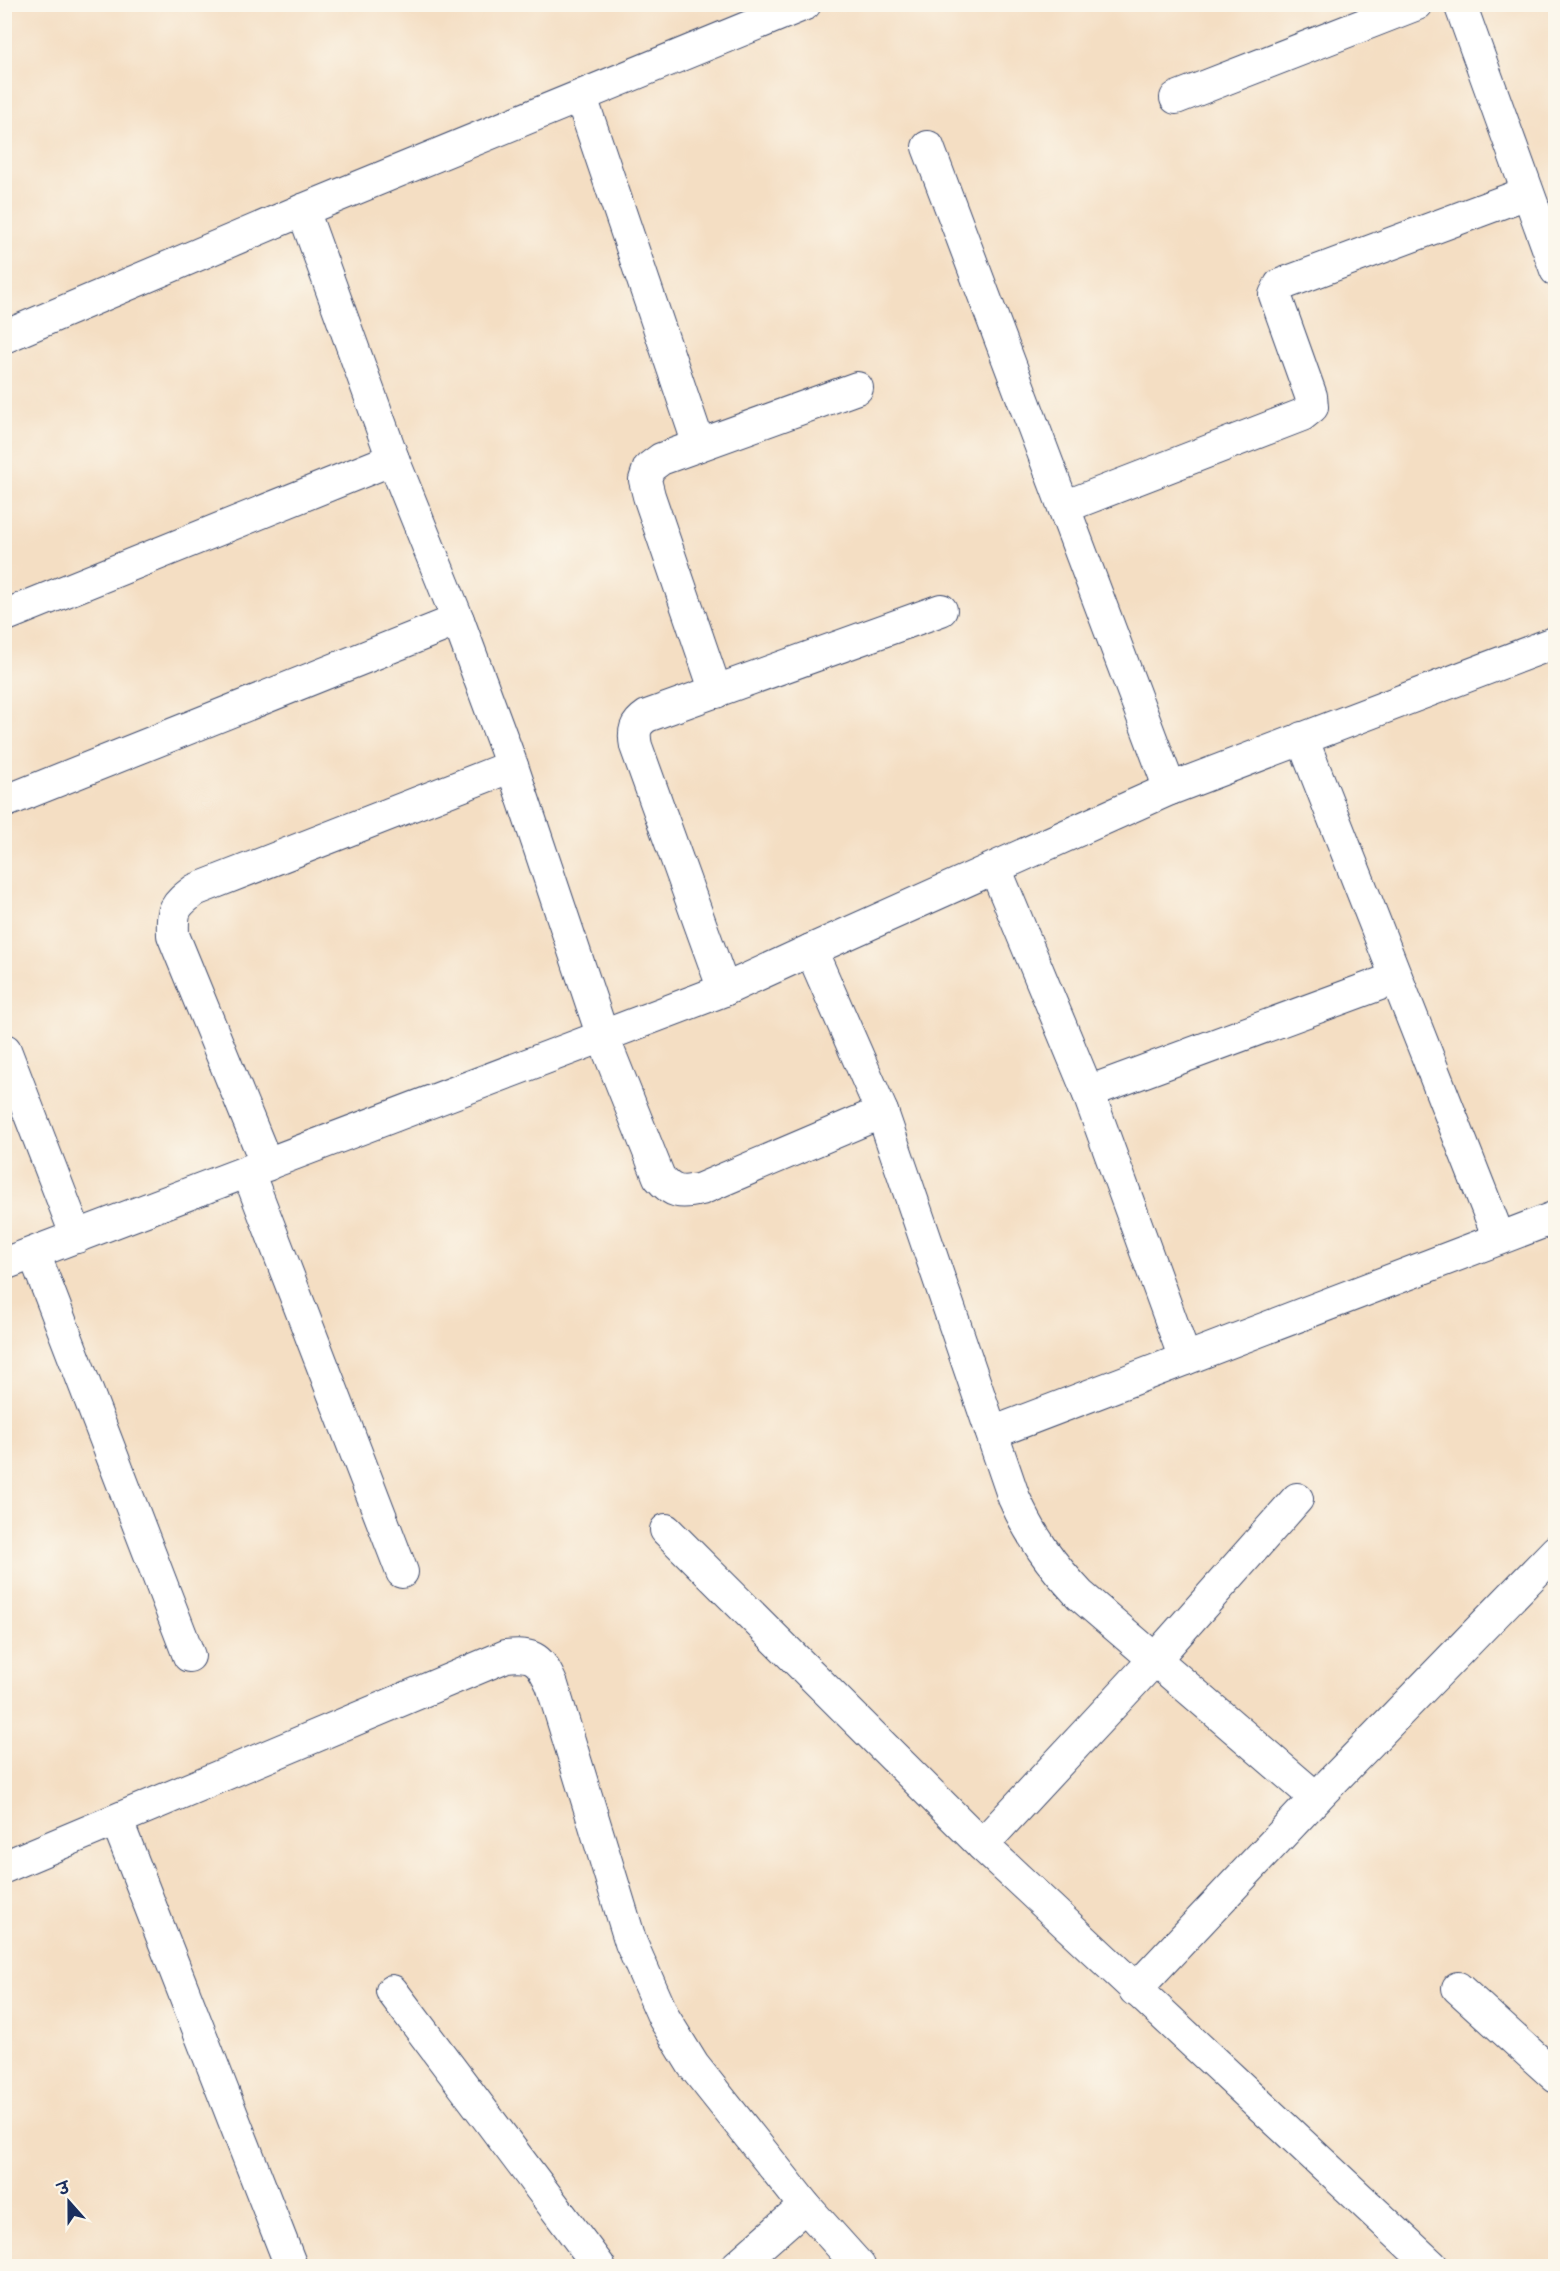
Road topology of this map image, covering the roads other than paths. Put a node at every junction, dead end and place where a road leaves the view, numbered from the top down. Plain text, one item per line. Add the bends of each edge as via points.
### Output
1 (805, 4) edge
2 (1417, 4) edge
3 (1460, 4) edge
4 (581, 97) junction
5 (1176, 98) dead end
6 (928, 147) dead end
7 (1527, 193) junction
8 (303, 210) junction
9 (1556, 270) edge
10 (4, 337) edge
11 (857, 388) dead end
12 (699, 445) junction
13 (393, 459) junction
14 (1064, 507) junction
15 (941, 610) dead end
16 (4, 616) edge
17 (458, 620) junction
18 (1556, 642) edge
19 (716, 692) junction
20 (1302, 738) junction
21 (512, 766) junction
22 (1170, 789) junction
23 (4, 802) edge
24 (995, 868) junction
25 (811, 950) junction
26 (1396, 978) junction
27 (724, 990) junction
28 (603, 1037) junction
29 (5, 1050) edge
30 (1088, 1092) junction
31 (882, 1112) junction
32 (258, 1168) junction
33 (1556, 1217) edge
34 (77, 1237) junction
35 (1499, 1238) junction
36 (34, 1253) junction
37 (4, 1264) edge
38 (1185, 1359) junction
39 (992, 1433) junction
40 (1297, 1499) dead end
41 (666, 1530) dead end
42 (1556, 1551) edge
43 (402, 1572) dead end
44 (189, 1656) dead end
45 (1155, 1659) junction
46 (1316, 1798) junction
47 (117, 1821) junction
48 (982, 1845) junction
49 (4, 1867) edge
50 (1458, 1988) dead end
51 (1135, 1990) junction
52 (392, 1991) dead end
53 (1556, 2077) edge
54 (805, 2206) junction
55 (291, 2266) edge
56 (599, 2266) edge
57 (737, 2266) edge
58 (859, 2266) edge
59 (1432, 2266) edge

1 - 4 street
2 - 5 street
3 - 7 street
4 - 8 street
4 - 12 street
6 - 14 street
7 - 9 street
7 - 14 street via 1280,285 1275,295 1312,406 1302,415
8 - 10 street
8 - 13 street
11 - 12 street
12 - 19 street via 655,464 645,480
13 - 16 street
13 - 17 street
14 - 22 street
15 - 19 street
17 - 21 street
17 - 23 street
18 - 20 street
19 - 27 street via 647,717 637,723 633,735
20 - 22 street
20 - 26 street
21 - 28 street
21 - 32 street via 195,890 176,904 173,935
22 - 24 street
24 - 25 street
24 - 30 street
25 - 27 street
25 - 31 street
26 - 30 street
26 - 35 street
27 - 28 street
28 - 31 street via 659,1177 669,1189 683,1194
28 - 32 street
29 - 34 street
30 - 38 street
31 - 39 street
32 - 34 street
32 - 43 street
33 - 35 street
34 - 36 street
35 - 38 street
36 - 37 street
36 - 44 street
38 - 39 street
39 - 45 street via 1014,1498 1049,1562 1080,1595
40 - 45 street
41 - 48 street
42 - 46 street
45 - 46 street
45 - 48 street
46 - 51 street
47 - 49 street
47 - 54 street via 506,1656 526,1654 542,1664 552,1685 631,1943 664,2018 693,2065
47 - 55 street
48 - 51 street
50 - 53 street
51 - 59 street
52 - 56 street
54 - 57 street
54 - 58 street

